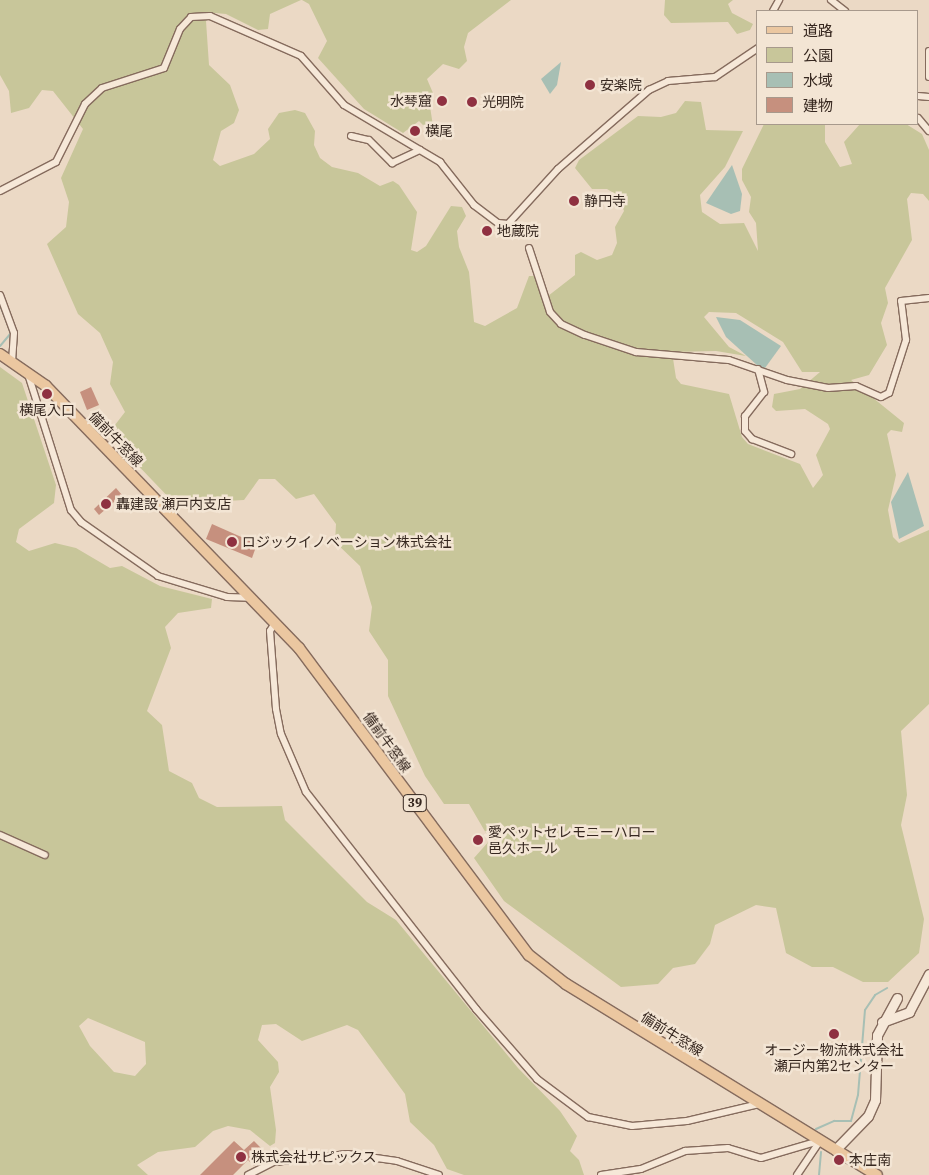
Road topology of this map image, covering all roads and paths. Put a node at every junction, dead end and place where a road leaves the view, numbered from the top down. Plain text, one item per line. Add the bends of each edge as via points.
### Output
1 (831, 0) edge
2 (844, 10) edge
3 (756, 49) edge
4 (929, 52) edge
5 (929, 77) edge
6 (919, 119) edge
7 (929, 131) edge
8 (351, 136) dead end
9 (420, 150) junction
10 (0, 191) edge
11 (529, 248) dead end
12 (0, 295) edge
13 (929, 298) edge
14 (0, 354) edge
15 (12, 359) junction
16 (26, 368) junction
17 (758, 370) junction
18 (791, 454) dead end
19 (250, 598) junction
20 (275, 623) junction
21 (0, 835) edge
22 (45, 855) dead end
23 (929, 974) edge
24 (897, 998) dead end
25 (882, 1022) junction
26 (759, 1104) junction
27 (819, 1141) junction
28 (835, 1150) junction
29 (248, 1175) edge
30 (439, 1175) edge
31 (601, 1175) edge
32 (798, 1175) edge
33 (877, 1175) edge

1 - 2 street
3 - 9 street via 715,77 668,81 650,90 558,169 508,224 474,205 450,171
4 - 5 street
6 - 7 street
8 - 9 street via 369,140 392,164
9 - 10 street via 344,105 301,56 230,23 201,16 186,21 164,68 114,81 93,95 56,162
11 - 17 street via 545,300 562,324 636,352 729,360
12 - 15 street via 14,333
13 - 17 street via 901,301 906,340 886,397 856,386 807,384
14 - 15 main road, 備前牛窓線 / 39
15 - 16 main road, 備前牛窓線 / 39
16 - 19 main road, 備前牛窓線 / 39
16 - 19 street via 71,510 80,522 158,576 227,597
17 - 18 street via 764,392 745,416 745,431 752,439
19 - 20 main road, 備前牛窓線 / 39
20 - 26 main road, 備前牛窓線 / 39 via 329,686 530,955 566,984
20 - 26 street via 270,631 276,710 281,734 306,792 476,1009 537,1079 588,1117 632,1126 687,1121
21 - 22 street
23 - 25 street via 909,1012
24 - 25 street
25 - 28 street via 875,1100 868,1116
26 - 27 main road, 備前牛窓線 / 39
27 - 28 main road, 備前牛窓線 / 39
27 - 31 street via 761,1158 728,1148 685,1151 641,1169
27 - 32 street
28 - 33 main road, 備前牛窓線 / 39
29 - 30 street via 274,1162 348,1154 397,1162

